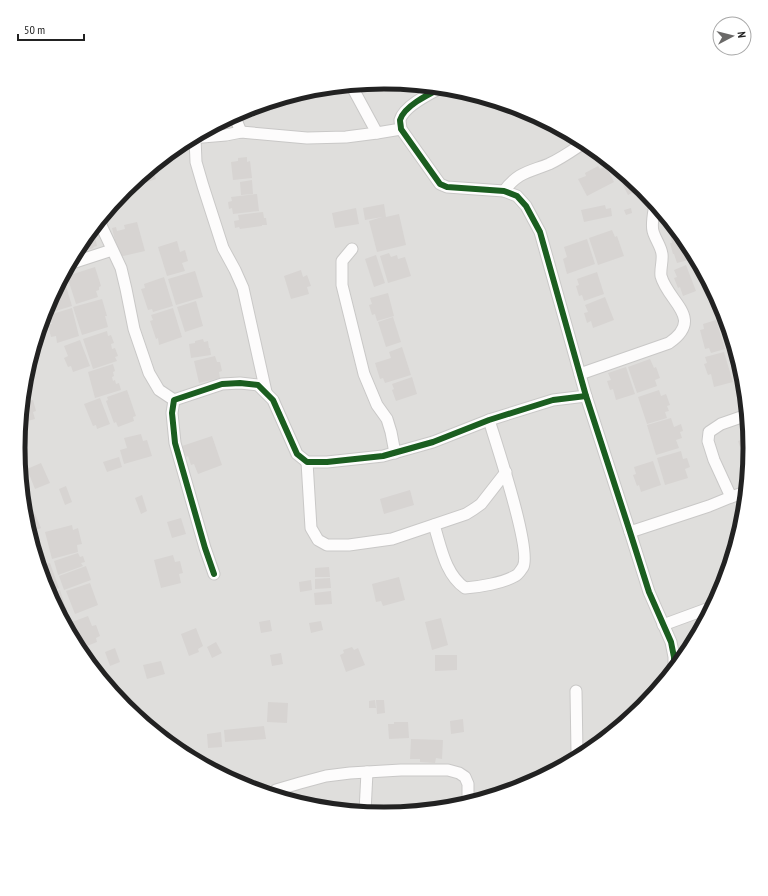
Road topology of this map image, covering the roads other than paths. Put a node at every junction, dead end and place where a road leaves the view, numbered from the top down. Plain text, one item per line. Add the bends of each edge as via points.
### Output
1 (354, 91) edge
2 (433, 92) edge
3 (237, 121) edge
4 (401, 129) junction
5 (242, 132) junction
6 (377, 133) junction
7 (206, 136) edge
8 (194, 144) edge
9 (578, 147) edge
10 (504, 191) junction
11 (654, 211) edge
12 (101, 226) edge
13 (352, 249) dead end
14 (112, 250) junction
15 (78, 261) edge
16 (580, 374) junction
17 (266, 392) junction
18 (586, 396) junction
19 (174, 400) junction
20 (741, 417) edge
21 (488, 420) junction
22 (395, 453) junction
23 (307, 462) junction
24 (506, 472) junction
25 (740, 494) edge
26 (730, 497) junction
27 (434, 525) junction
28 (630, 532) junction
29 (214, 574) dead end
30 (705, 610) edge
31 (663, 624) junction
32 (674, 659) edge
33 (576, 691) dead end
34 (577, 750) edge
35 (367, 772) junction
36 (276, 790) edge
37 (468, 797) edge
38 (365, 806) edge

1 - 6 street
2 - 4 street via 407,108 400,119
3 - 5 street
4 - 6 street
4 - 10 street via 440,184 447,187
5 - 6 street via 307,138
5 - 7 street
8 - 17 street via 196,162 223,248 243,288
9 - 10 street via 566,156 521,174
10 - 16 street via 517,196 526,206 540,232
11 - 16 street via 652,229 662,253 661,274 667,290 684,316 683,328 678,337 669,343
12 - 14 street
13 - 22 street via 342,261 342,285 364,374 377,405 387,419
14 - 15 street
14 - 19 street via 120,268 134,329 150,373 159,390
16 - 18 street
17 - 19 street via 258,385 222,384
17 - 23 street via 274,400 297,454
18 - 21 street via 553,400
18 - 28 street
19 - 29 street via 174,443
20 - 26 street via 721,424 709,432 708,441 712,454
21 - 22 street via 433,442
21 - 24 street
22 - 23 street via 327,462
23 - 27 street via 311,528 318,540 327,545 349,545 392,539
24 - 27 street via 481,504 466,514
24 - 27 street via 524,558 524,566 516,576 465,588 460,585 452,576
25 - 26 street
26 - 28 street
28 - 31 street via 649,592
30 - 31 street
31 - 32 street via 671,642
33 - 34 street
35 - 36 street via 326,776
35 - 37 street via 448,770 465,777
35 - 38 street

